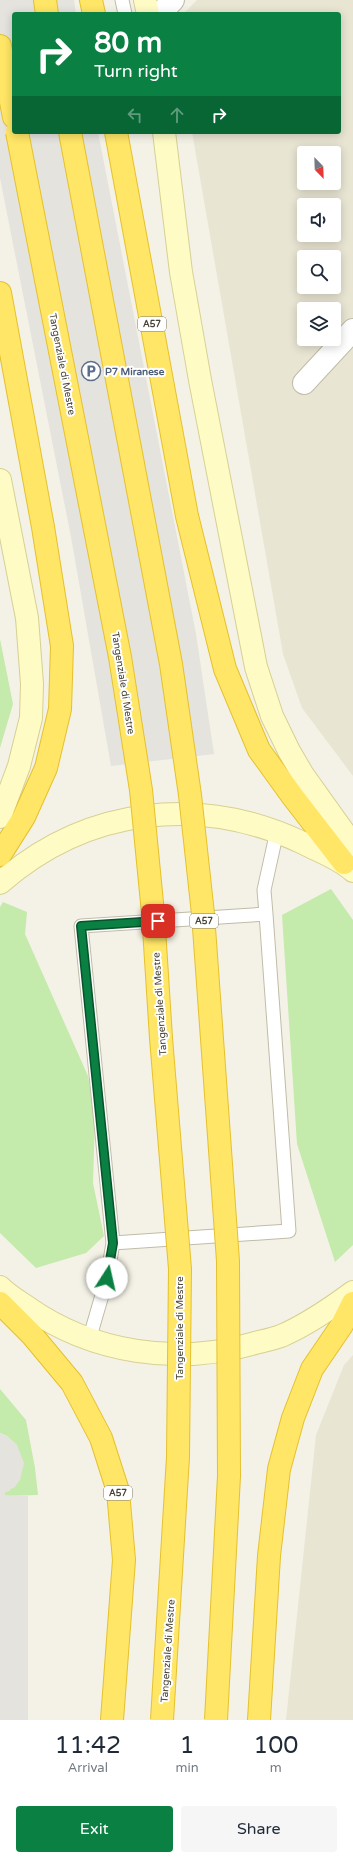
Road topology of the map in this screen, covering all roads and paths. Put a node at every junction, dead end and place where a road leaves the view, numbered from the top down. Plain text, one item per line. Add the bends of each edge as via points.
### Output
1 (45, 0) edge
2 (91, 0) edge
3 (122, 0) edge
4 (145, 0) edge
5 (174, 0) edge
6 (47, 12) edge
7 (94, 12) edge
8 (124, 12) edge
9 (148, 12) edge
10 (162, 12) edge
11 (0, 46) edge
12 (12, 107) edge
13 (17, 134) edge
14 (70, 134) edge
15 (116, 134) edge
16 (164, 134) edge
17 (0, 293) edge
18 (353, 330) edge
19 (304, 383) dead end
20 (0, 480) edge
21 (0, 817) edge
22 (277, 831) junction
23 (0, 855) edge
24 (350, 860) edge
25 (0, 883) edge
26 (266, 914) junction
27 (113, 1243) junction
28 (0, 1287) edge
29 (353, 1292) edge
30 (0, 1303) edge
31 (353, 1303) edge
32 (89, 1340) junction
33 (112, 1720) edge
34 (162, 1720) edge
35 (216, 1720) edge
36 (259, 1720) edge

1 - 6 highway
2 - 7 highway
3 - 8 lane
4 - 9 street
5 - 10 street
11 - 12 highway
13 - 34 highway, Tangenziale di Mestre, bridge via 120,657 141,790 154,913 161,1038 180,1269 178,1458
14 - 35 highway, A57, bridge via 171,664 190,795 203,914 228,1261 229,1476
15 - 24 highway, A57 via 187,516 225,669 260,750 293,797
16 - 24 street via 184,287 200,380 256,667 272,716 289,751
17 - 23 highway via 62,646 60,709 46,768 24,817
18 - 19 street
20 - 21 street via 27,618 32,684 31,718 19,766
22 - 24 street
22 - 25 street via 234,819 190,813 146,816 103,825 61,841 19,867
22 - 26 lane via 264,890
26 - 27 lane via 289,1231
26 - 27 lane via 81,926
27 - 32 lane via 107,1278
28 - 32 street via 44,1320
29 - 32 street via 324,1313 281,1336 234,1350 185,1355 136,1352
30 - 33 highway, A57 via 32,1335 72,1383 101,1438 118,1491 124,1560
31 - 36 highway via 342,1325 312,1369 293,1418 279,1469 269,1556

